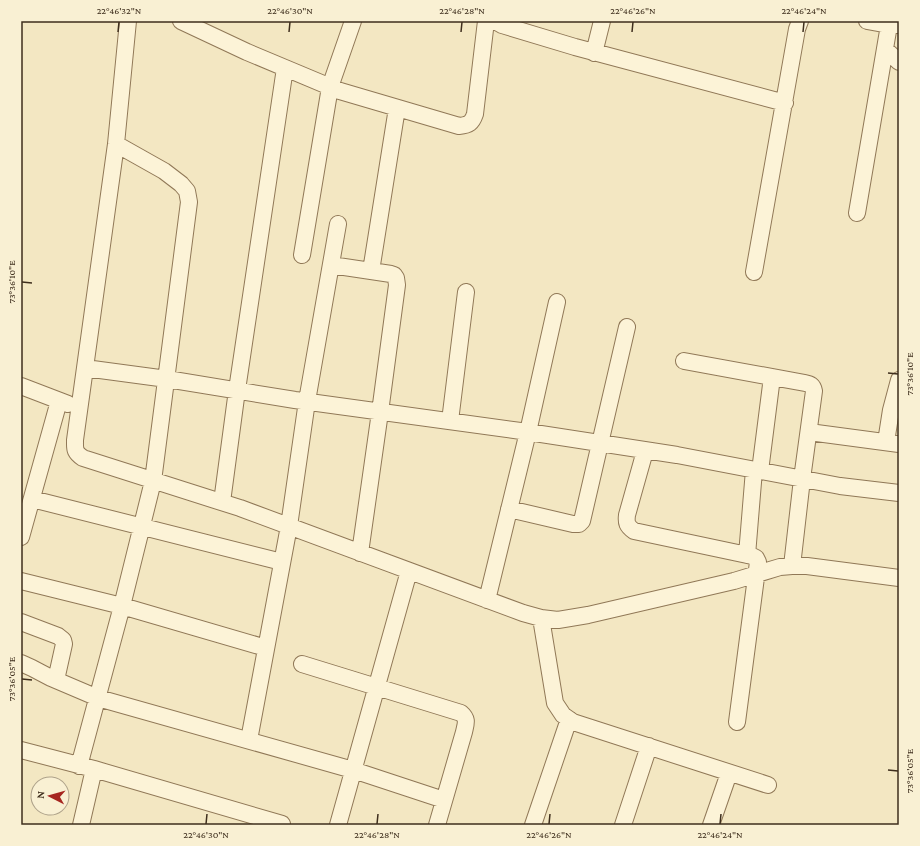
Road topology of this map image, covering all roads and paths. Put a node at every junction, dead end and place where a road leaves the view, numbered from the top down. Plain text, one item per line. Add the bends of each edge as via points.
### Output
1 (128, 21) edge
2 (181, 21) edge
3 (353, 21) edge
4 (486, 21) edge
5 (495, 21) edge
6 (602, 21) edge
7 (800, 21) edge
8 (867, 21) edge
9 (894, 25) edge
10 (885, 49) junction
11 (594, 53) junction
12 (899, 62) edge
13 (285, 68) junction
14 (330, 87) junction
15 (785, 103) junction
16 (397, 108) junction
17 (116, 144) junction
18 (857, 213) dead end
19 (338, 224) dead end
20 (302, 255) dead end
21 (331, 265) junction
22 (371, 271) junction
23 (754, 272) dead end
24 (466, 292) dead end
25 (557, 302) dead end
26 (627, 328) dead end
27 (684, 361) dead end
28 (85, 368) junction
29 (772, 377) junction
30 (167, 379) junction
31 (899, 380) edge
32 (21, 386) edge
33 (237, 390) junction
34 (59, 401) junction
35 (307, 401) junction
36 (79, 408) junction
37 (380, 412) junction
38 (450, 422) junction
39 (528, 432) junction
40 (809, 432) junction
41 (893, 443) edge
42 (599, 444) junction
43 (645, 451) junction
44 (757, 471) junction
45 (802, 479) junction
46 (153, 481) junction
47 (899, 493) edge
48 (32, 499) junction
49 (222, 502) junction
50 (509, 509) junction
51 (142, 526) junction
52 (289, 526) junction
53 (21, 537) edge
54 (360, 553) junction
55 (747, 555) junction
56 (282, 562) junction
57 (792, 566) junction
58 (409, 571) junction
59 (757, 574) junction
60 (899, 578) edge
61 (21, 581) edge
62 (487, 600) junction
63 (122, 606) junction
64 (541, 618) junction
65 (21, 622) edge
66 (266, 648) junction
67 (21, 663) edge
68 (302, 664) dead end
69 (56, 680) junction
70 (376, 687) junction
71 (98, 698) junction
72 (569, 719) junction
73 (737, 722) dead end
74 (249, 740) junction
75 (649, 746) junction
76 (21, 750) edge
77 (87, 768) junction
78 (353, 770) junction
79 (729, 772) junction
80 (768, 785) dead end
81 (444, 800) junction
82 (282, 824) dead end
83 (81, 825) edge
84 (338, 825) edge
85 (437, 825) edge
86 (533, 825) edge
87 (623, 825) edge
88 (711, 825) edge

1 - 17 street
2 - 13 street
3 - 14 street
4 - 16 street via 475,114 467,126
5 - 11 street
6 - 11 street
7 - 15 street
8 - 9 street
9 - 10 street
10 - 12 street
10 - 18 street
11 - 15 street
13 - 14 street
13 - 33 street
14 - 16 street
14 - 20 street
15 - 23 street
16 - 22 street
17 - 28 street
17 - 30 street via 164,171 187,191 189,202
19 - 21 street
21 - 22 street
21 - 35 street
22 - 37 street via 394,275 397,285
24 - 38 street
25 - 39 street
26 - 42 street
27 - 29 street
28 - 30 street
28 - 36 street
29 - 40 street via 814,387
29 - 44 street
30 - 33 street
30 - 46 street
31 - 41 street via 891,410
32 - 34 street
33 - 35 street
33 - 49 street
34 - 36 street
34 - 48 street
35 - 37 street
35 - 52 street
36 - 46 street via 75,444 77,454
37 - 38 street
37 - 54 street
38 - 39 street
39 - 42 street
39 - 50 street
40 - 41 street
40 - 45 street
42 - 43 street
42 - 50 street via 582,521 579,524
43 - 44 street
43 - 55 street via 627,515 628,527 634,531
44 - 45 street
44 - 55 street
45 - 47 street
45 - 57 street
46 - 49 street
46 - 51 street
48 - 51 street
48 - 53 street
49 - 52 street
50 - 62 street
51 - 56 street
51 - 63 street
52 - 54 street
52 - 56 street
54 - 58 street
55 - 59 street via 756,558
56 - 66 street
57 - 59 street
57 - 60 street
58 - 62 street
58 - 70 street
59 - 64 street via 588,615 558,620
59 - 73 street
61 - 63 street
62 - 64 street
63 - 66 street
63 - 71 street
64 - 72 street via 555,703
65 - 69 street via 63,640
66 - 74 street
67 - 69 street
68 - 70 street
69 - 71 street
70 - 78 street
70 - 81 street via 465,716 464,732
71 - 74 street
71 - 77 street
72 - 75 street
72 - 86 street
74 - 78 street
75 - 79 street
75 - 87 street
76 - 77 street
77 - 82 street
77 - 83 street
78 - 81 street
78 - 84 street
79 - 80 street
79 - 88 street
81 - 85 street

